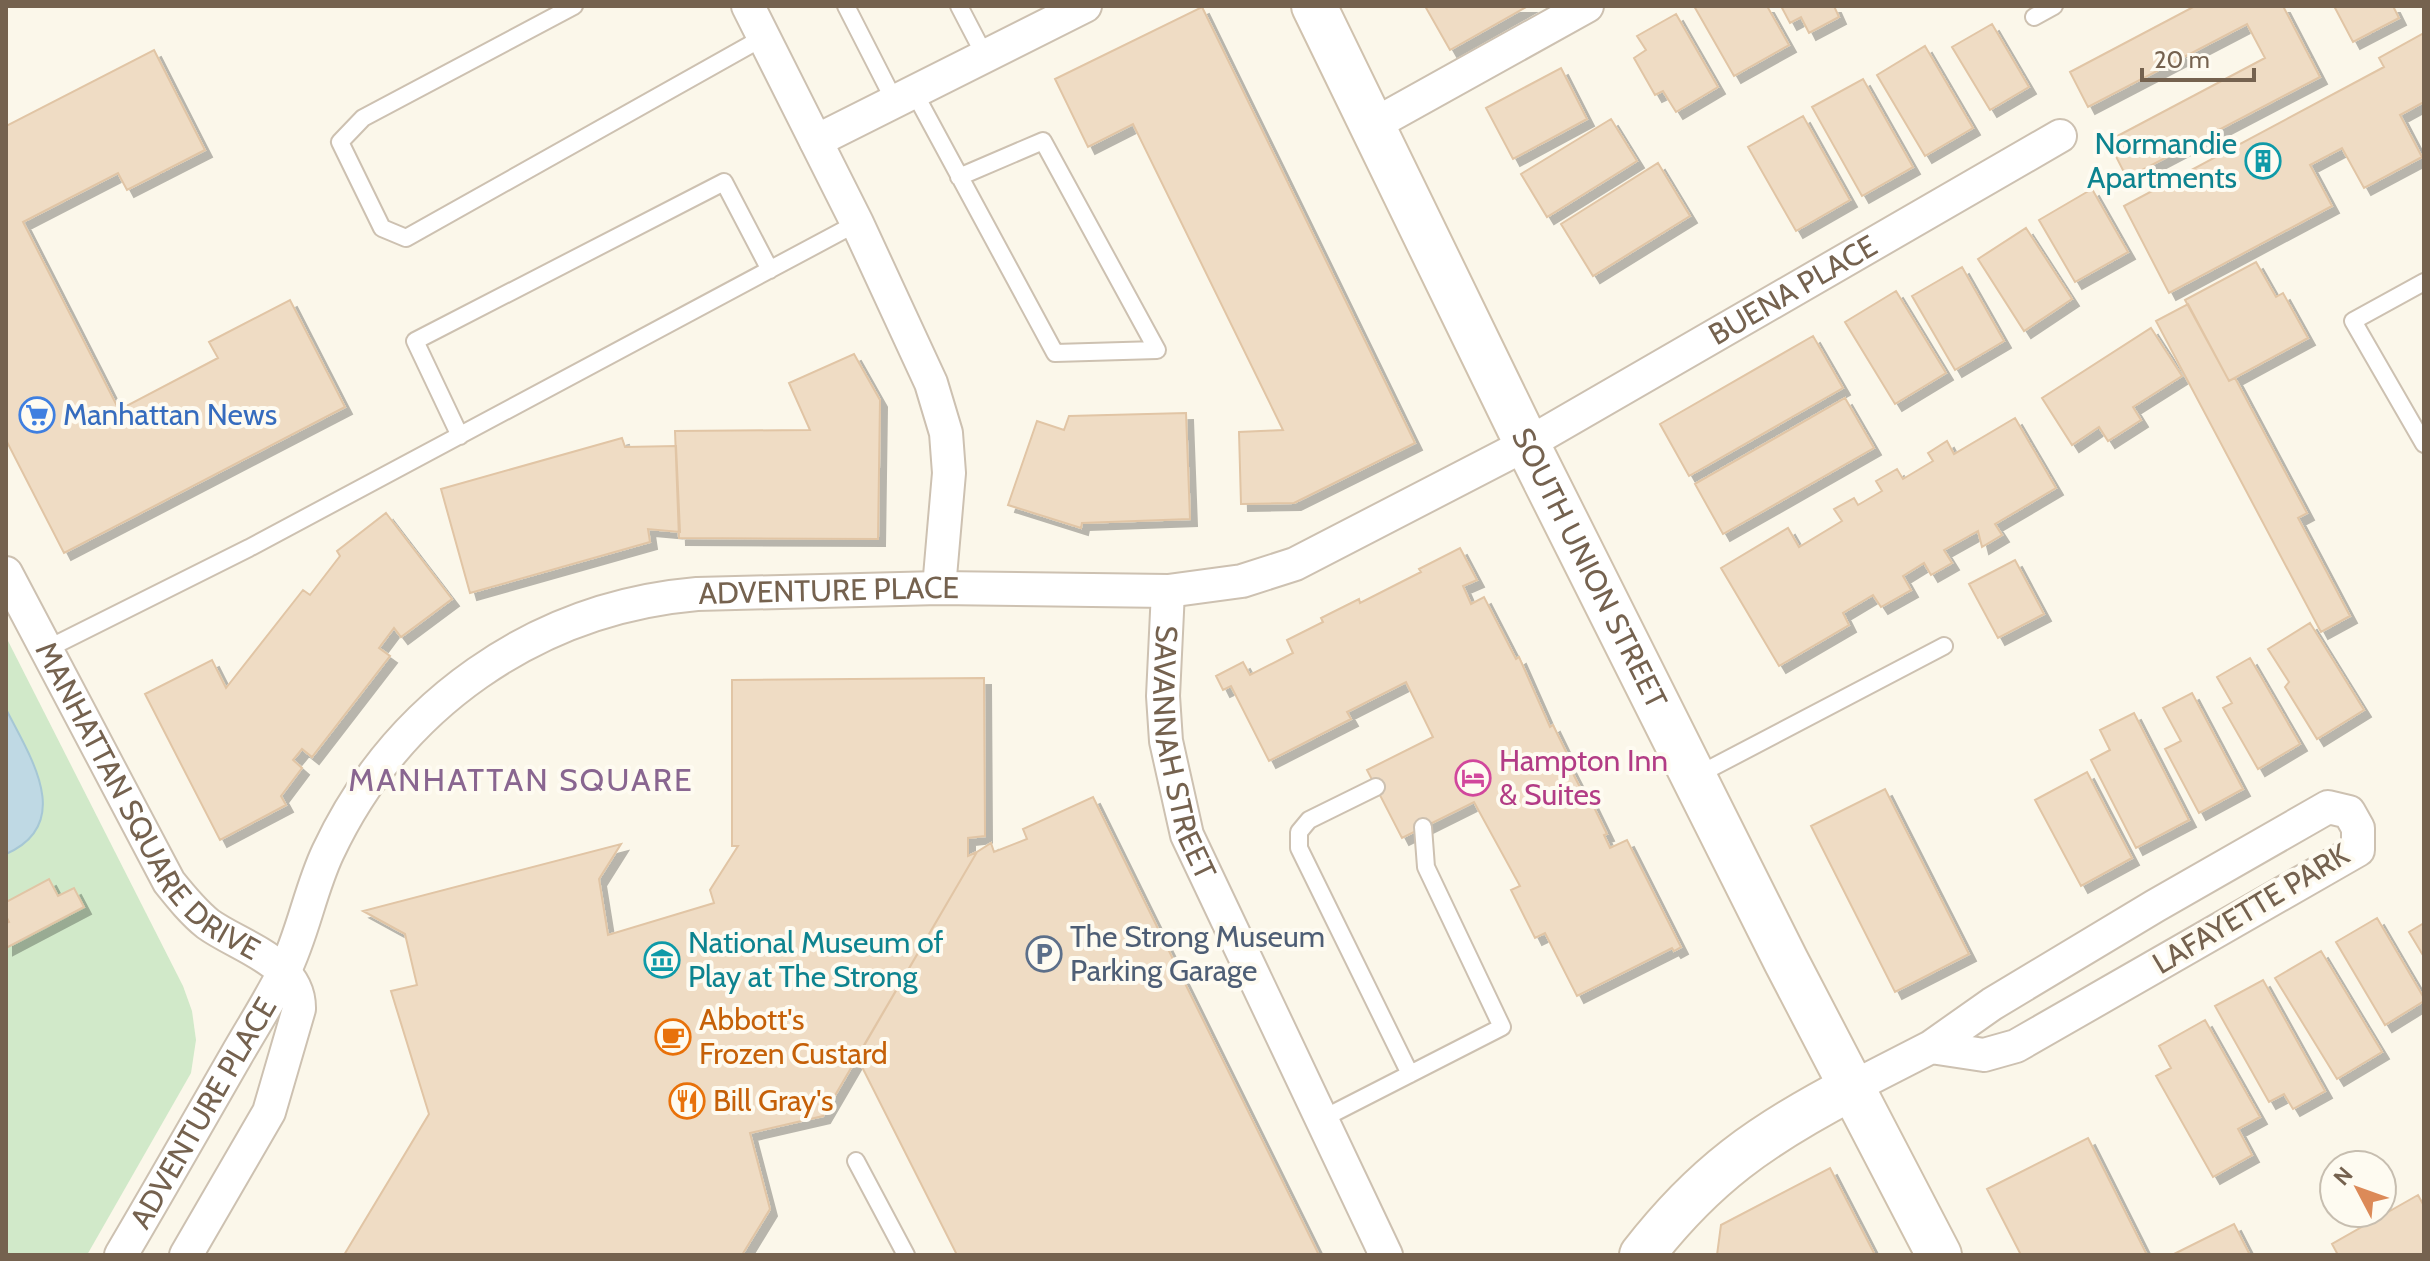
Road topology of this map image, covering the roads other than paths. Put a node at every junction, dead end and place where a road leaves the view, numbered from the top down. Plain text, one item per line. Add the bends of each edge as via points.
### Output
1 (574, 6) edge
2 (748, 6) edge
3 (846, 6) edge
4 (959, 6) edge
5 (1314, 6) edge
6 (1587, 6) edge
7 (2054, 6) edge
8 (1082, 7) edge
9 (2034, 17) dead end
10 (764, 37) junction
11 (985, 56) junction
12 (904, 97) junction
13 (1373, 125) junction
14 (2060, 136) dead end
15 (816, 141) junction
16 (959, 177) junction
17 (857, 223) junction
18 (770, 270) junction
19 (2424, 282) edge
20 (460, 436) junction
21 (1527, 444) junction
22 (2424, 444) edge
23 (6, 573) edge
24 (939, 588) junction
25 (1168, 591) junction
26 (1944, 646) dead end
27 (47, 649) junction
28 (1694, 777) junction
29 (1376, 787) dead end
30 (1423, 827) dead end
31 (2155, 906) junction
32 (2181, 952) junction
33 (285, 970) junction
34 (1931, 1047) junction
35 (1410, 1074) junction
36 (1851, 1088) junction
37 (1322, 1119) junction
38 (856, 1161) dead end
39 (121, 1255) edge
40 (186, 1255) edge
41 (906, 1255) edge
42 (1386, 1255) edge
43 (1642, 1255) edge
44 (1939, 1255) edge

1 - 10 lane via 363,118 340,142 382,228 406,238
2 - 10 street
3 - 12 lane
4 - 11 lane
5 - 13 main road, SOUTH UNION STREET
6 - 13 street
7 - 9 lane
8 - 11 street
10 - 15 street
11 - 12 street
12 - 15 street
12 - 16 lane
13 - 21 main road, SOUTH UNION STREET
14 - 21 street, BUENA PLACE
15 - 17 street
16 - 16 lane via 1055,353 1157,350 1043,141
17 - 18 lane
17 - 24 street via 931,383 946,433 949,473
18 - 20 lane
18 - 20 lane via 724,182 415,341
19 - 22 lane via 2353,321
20 - 27 lane
21 - 25 street, ADVENTURE PLACE via 1295,564 1242,581
21 - 28 main road, SOUTH UNION STREET
23 - 27 street, MANHATTAN SQUARE DRIVE
24 - 25 street, ADVENTURE PLACE
24 - 33 street, ADVENTURE PLACE via 658,597 582,618 509,651 440,703 384,762 355,803 327,854
25 - 37 street, SAVANNAH STREET via 1166,741 1187,835
26 - 28 lane
27 - 33 street, MANHATTAN SQUARE DRIVE via 169,882 208,923
28 - 36 main road, SOUTH UNION STREET
29 - 35 lane via 1309,820 1299,832 1299,848
30 - 35 lane via 1426,867 1502,1027
31 - 32 street
31 - 32 street, LAFAYETTE PARK via 2328,807 2349,812 2358,828 2358,850
31 - 34 street, LAFAYETTE PARK
32 - 34 street, LAFAYETTE PARK via 2016,1046 1984,1055
33 - 39 street, ADVENTURE PLACE
33 - 40 street, ADVENTURE PLACE via 299,996 299,1009 269,1112
34 - 36 street
35 - 37 lane
36 - 43 main road via 1802,1113 1720,1170
36 - 44 main road, SOUTH UNION STREET
37 - 42 street, SAVANNAH STREET
38 - 41 lane

